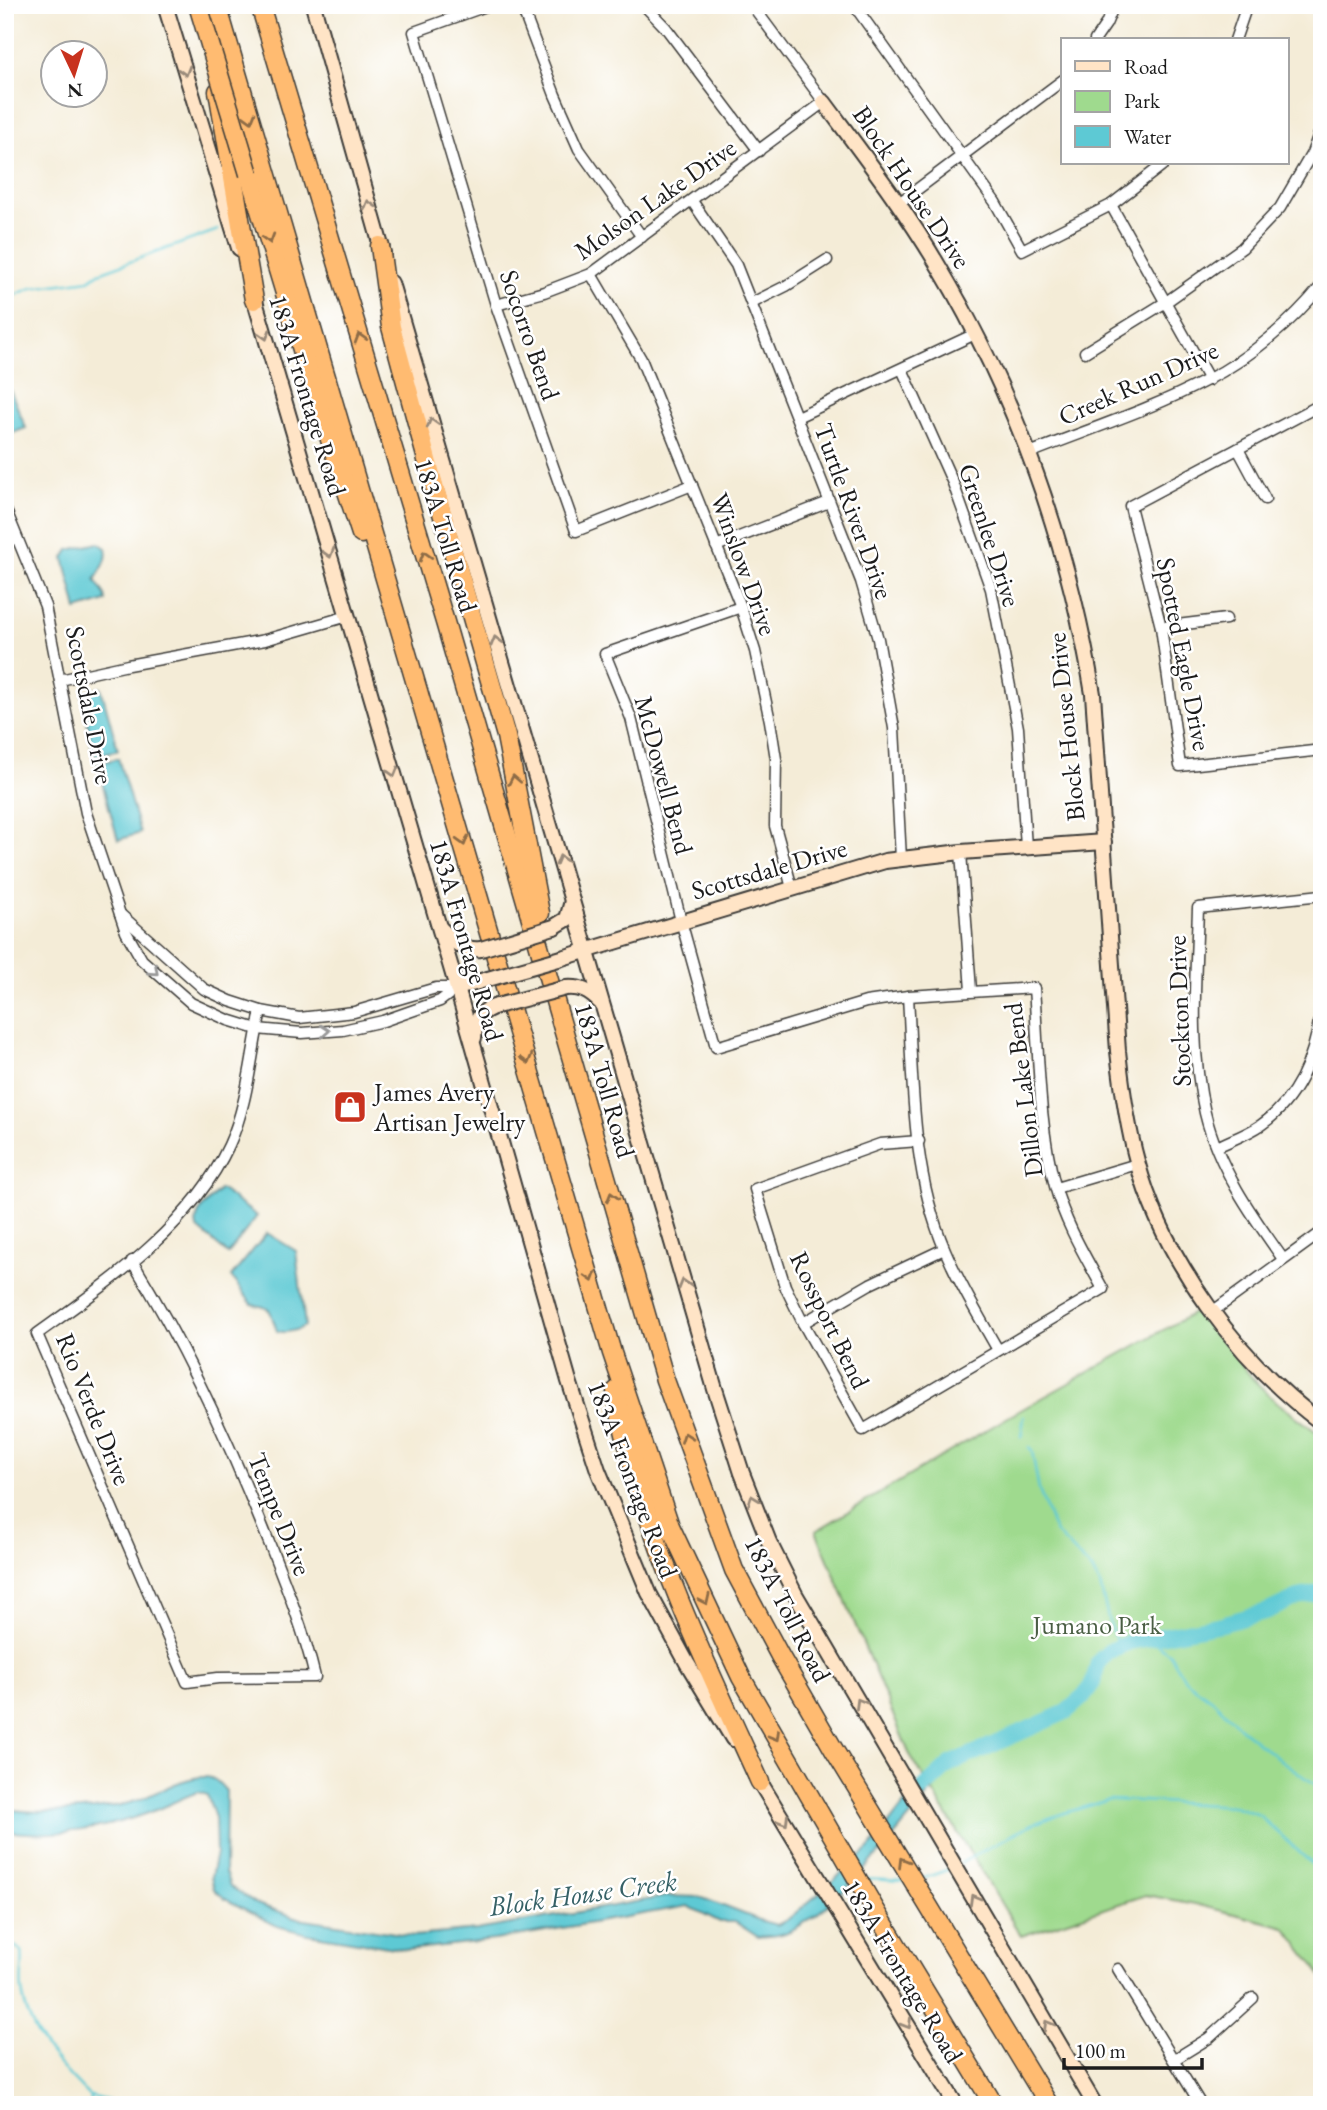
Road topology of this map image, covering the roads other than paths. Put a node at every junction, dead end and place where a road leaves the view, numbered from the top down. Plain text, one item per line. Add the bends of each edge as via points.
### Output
1 (165, 5) edge
2 (200, 5) edge
3 (217, 5) edge
4 (260, 5) edge
5 (313, 5) edge
6 (489, 5) edge
7 (522, 5) edge
8 (644, 5) edge
9 (752, 5) edge
10 (854, 5) edge
11 (1114, 5) edge
12 (1247, 5) edge
13 (1096, 38) edge
14 (1236, 38) edge
15 (1061, 81) edge
16 (824, 102) junction
17 (1322, 126) edge
18 (759, 151) junction
19 (963, 156) junction
20 (1164, 164) edge
21 (692, 201) junction
22 (899, 203) junction
23 (1111, 205) junction
24 (642, 237) junction
25 (380, 246) junction
26 (827, 260) dead end
27 (590, 274) junction
28 (1322, 285) edge
29 (254, 300) junction
30 (1166, 302) junction
31 (752, 303) junction
32 (496, 304) junction
33 (975, 334) junction
34 (1085, 352) dead end
35 (902, 369) junction
36 (1209, 380) junction
37 (1322, 404) edge
38 (797, 417) junction
39 (1238, 449) junction
40 (1027, 454) junction
41 (692, 485) junction
42 (1265, 499) dead end
43 (829, 502) junction
44 (5, 508) edge
45 (716, 546) junction
46 (741, 607) junction
47 (348, 616) junction
48 (1226, 619) dead end
49 (1161, 627) junction
50 (60, 680) junction
51 (423, 705) junction
52 (1322, 750) edge
53 (1104, 842) junction
54 (1026, 847) junction
55 (961, 852) junction
56 (901, 859) junction
57 (792, 888) junction
58 (1322, 895) edge
59 (572, 899) junction
60 (120, 913) junction
61 (681, 921) junction
62 (439, 927) junction
63 (586, 949) junction
64 (457, 988) junction
65 (971, 991) junction
66 (908, 996) junction
67 (601, 1003) junction
68 (261, 1011) junction
69 (559, 1016) junction
70 (1320, 1016) dead end
71 (257, 1029) junction
72 (716, 1047) joint
73 (473, 1048) junction
74 (919, 1141) junction
75 (1217, 1147) junction
76 (1138, 1164) junction
77 (1056, 1188) junction
78 (1322, 1232) edge
79 (944, 1249) junction
80 (1283, 1259) junction
81 (132, 1261) junction
82 (1212, 1312) junction
83 (803, 1323) junction
84 (998, 1350) junction
85 (612, 1353) junction
86 (1322, 1423) edge
87 (187, 1682) joint
88 (760, 1782) junction
89 (1118, 1969) dead end
90 (1253, 1998) dead end
91 (1175, 2059) junction
92 (956, 2105) edge
93 (994, 2105) edge
94 (1049, 2105) edge
95 (1095, 2105) edge
96 (1201, 2105) edge

1 -> 29 main road, 183A Frontage Road
2 - 29 highway
2 -> 51 highway, bridge via 319,406 396,642
3 -> 51 highway
69 -> 4 highway, 183A Toll Road
25 -> 5 main road
6 - 32 street, Socorro Bend via 414,32
7 - 24 street via 579,149
8 - 18 street
9 - 16 street, Block House Drive
10 - 19 street
11 - 13 street
12 - 14 street
15 - 19 street
16 - 18 street, Molson Lake Drive
16 - 22 main road, Block House Drive
17 - 30 street via 1280,208 1242,248
18 - 21 street, Molson Lake Drive
19 - 22 street
19 - 23 street via 1022,250
20 - 23 street
21 - 24 street, Molson Lake Drive
21 - 31 street, Turtle River Drive via 736,265
22 - 33 main road, Block House Drive
23 - 30 street
24 - 27 street, Molson Lake Drive
59 -> 25 main road
69 -> 25 highway via 506,736 391,327
26 - 31 street
27 - 32 street, Molson Lake Drive
27 - 41 street, Winslow Drive via 641,359
28 - 36 street, Creek Run Drive via 1259,346
29 -> 47 main road, 183A Frontage Road
30 - 34 street
30 - 36 street
31 - 38 street, Turtle River Drive
32 - 41 street, Socorro Bend via 576,531
33 - 35 street
33 - 40 main road, Block House Drive
35 - 38 street
35 - 54 street, Greenlee Drive via 953,483 991,589 1018,728
36 - 40 street, Creek Run Drive
37 - 39 street, Spotted Eagle Drive
38 - 43 street, Turtle River Drive
39 - 42 street
39 - 49 street, Spotted Eagle Drive via 1130,506
40 - 53 main road, Block House Drive via 1052,523 1084,641 1093,694
41 - 45 street, Winslow Drive
43 - 45 street
43 - 56 street, Turtle River Drive via 861,581 878,639 894,728
44 - 50 street, Scottsdale Drive via 45,606
45 - 46 street, Winslow Drive
46 - 57 street, Winslow Drive via 770,720 776,759 775,826
46 - 61 street, McDowell Bend via 605,654 631,719
47 - 50 street via 265,640
47 -> 62 main road, 183A Frontage Road
48 - 49 street
49 - 52 street, Spotted Eagle Drive via 1180,766
50 - 60 street, Scottsdale Drive via 86,813
51 -> 85 highway
53 - 54 main road, Scottsdale Drive
53 - 76 main road, Block House Drive via 1118,1051 1124,1106
54 - 55 main road, Scottsdale Drive
55 - 56 main road, Scottsdale Drive
55 - 65 street
56 - 57 main road, Scottsdale Drive
57 - 61 main road, Scottsdale Drive
58 - 75 street, Stockton Drive via 1198,908 1197,1071
59 - 62 main road, bridge via 567,919 554,927 481,949 461,947
59 - 63 main road
60 - 68 street, Scottsdale Drive via 204,989
60 -> 71 street, Scottsdale Drive via 142,960 191,1003
61 - 63 main road, Scottsdale Drive
61 - 72 street, McDowell Bend
62 - 64 main road, 183A Frontage Road
63 - 64 main road, Scottsdale Drive, bridge
63 - 67 main road
64 - 68 street, Scottsdale Drive via 436,988 354,1012 299,1018
71 -> 64 street, Scottsdale Drive via 343,1030 440,1001
64 - 73 main road, 183A Frontage Road
65 - 66 street, Dillon Lake Bend
65 - 77 street, Dillon Lake Bend via 1034,988 1045,1141
66 - 72 street, Dillon Lake Bend via 866,1002
66 - 74 street
67 - 73 main road, bridge via 578,987 487,1009 477,1019
95 -> 67 main road via 769,1542 715,1389
68 - 71 street, Rio Verde Drive
94 -> 69 highway, 183A Toll Road via 780,1656 734,1570 665,1380
70 - 75 street via 1300,1083 1284,1106 1260,1126
71 - 81 street, Rio Verde Drive via 239,1116 227,1148 206,1185 173,1224
73 - 88 main road, 183A Frontage Road via 598,1470 649,1593
74 - 79 street via 923,1178
74 - 83 street, Rossport Bend via 880,1144 755,1189 785,1286
75 - 80 street, Stockton Drive via 1247,1208
76 - 77 street
76 - 82 main road, Block House Drive via 1172,1246
77 - 84 street, Dillon Lake Bend via 1074,1235 1103,1289
78 - 80 street
79 - 83 street
79 - 84 street
80 - 82 street
81 - 87 street, Rio Verde Drive via 37,1334
81 - 87 street, Tempe Drive via 165,1314 232,1451 290,1596 315,1677
82 - 86 main road, Block House Drive via 1270,1380
83 - 84 street, Rossport Bend via 863,1430
85 - 88 highway via 618,1407 659,1547 690,1629
85 -> 93 highway via 670,1526 741,1677
88 -> 92 main road, 183A Frontage Road
89 - 91 street
90 - 91 street via 1209,2038
91 - 96 street

